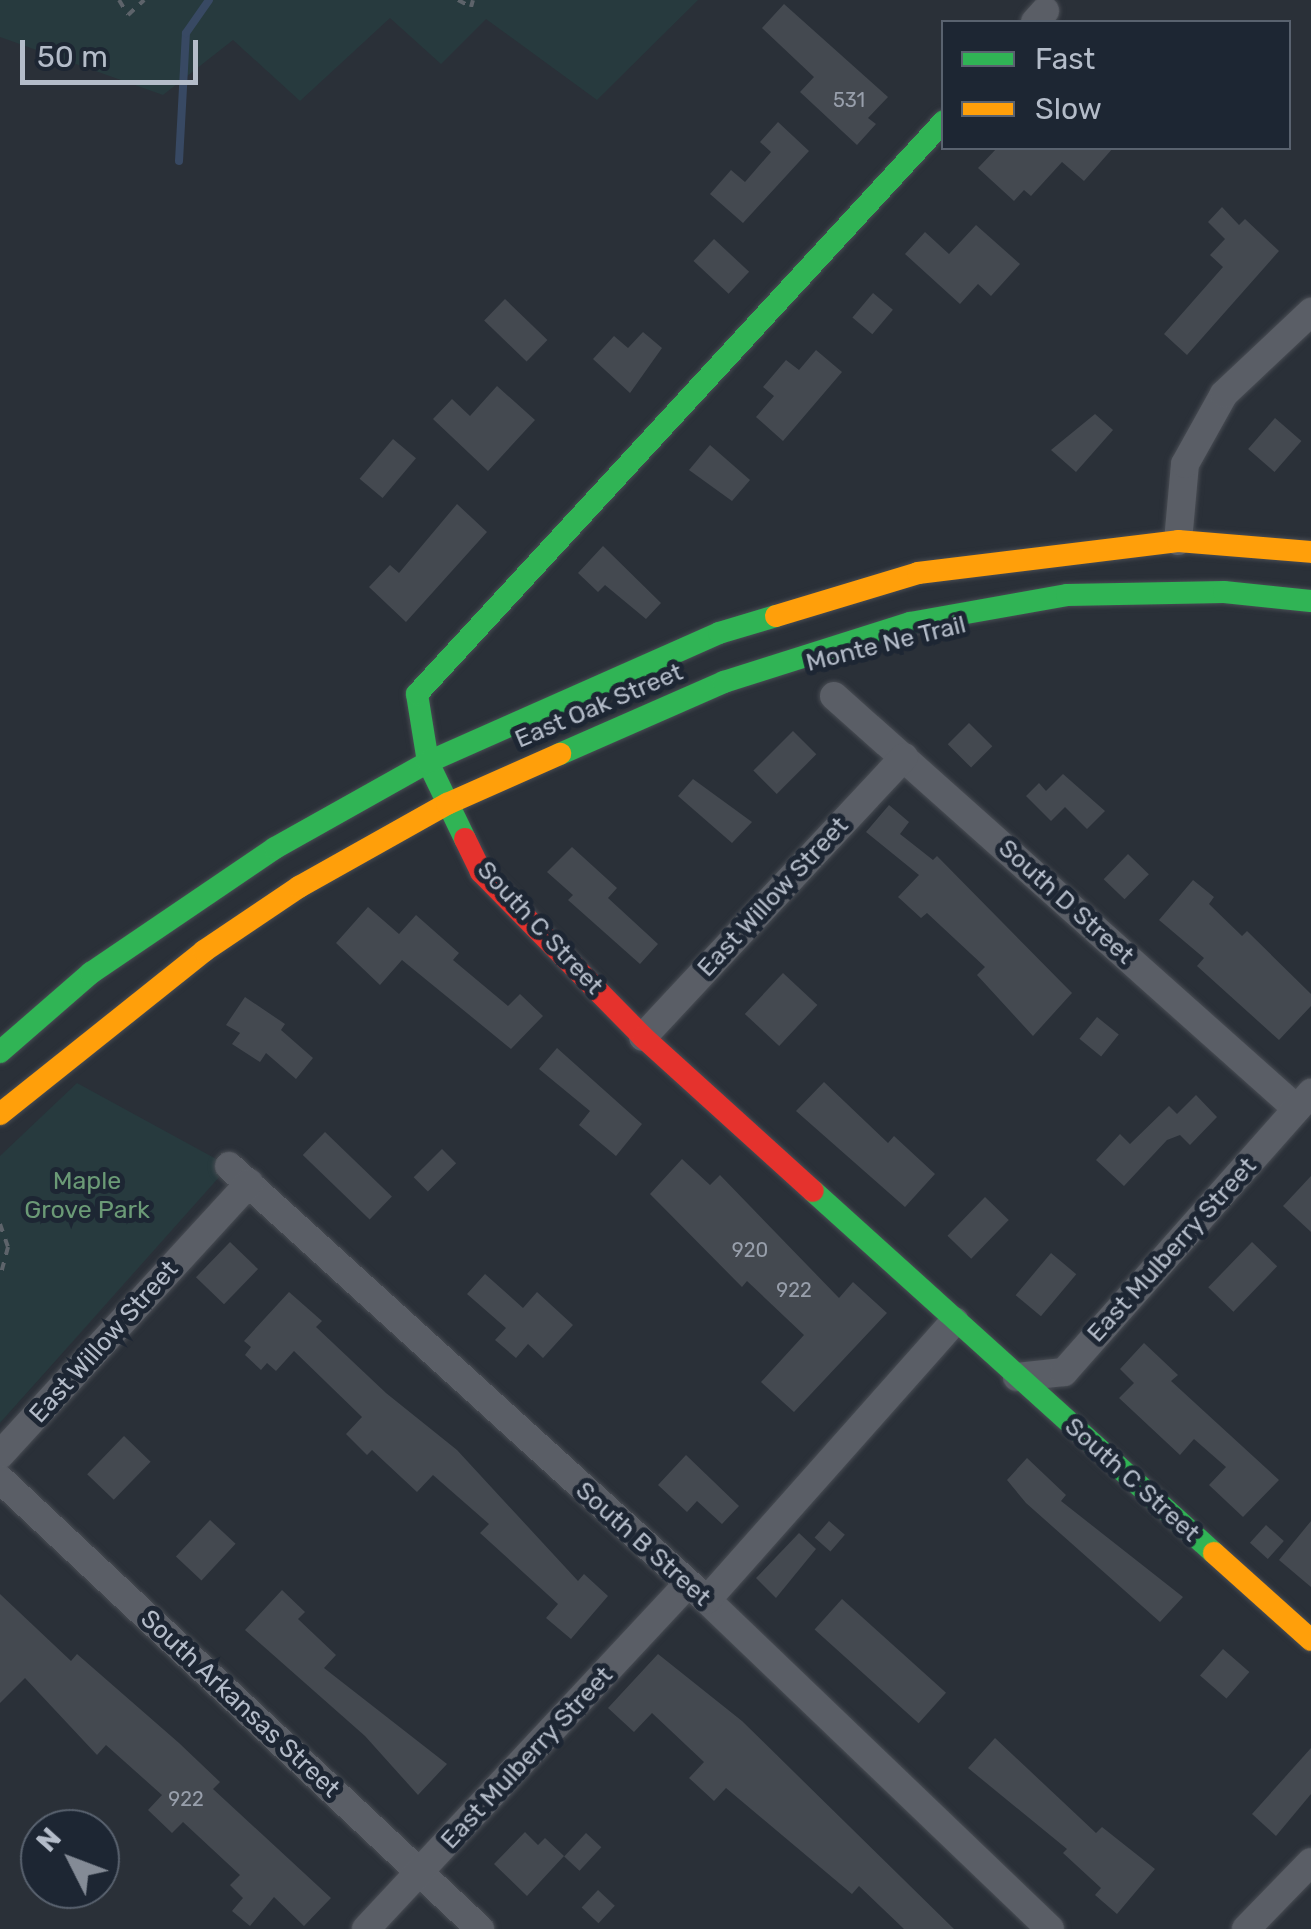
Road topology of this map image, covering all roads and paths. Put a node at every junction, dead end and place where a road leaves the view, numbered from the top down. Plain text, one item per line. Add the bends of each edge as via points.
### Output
1 (119, 0) edge
2 (144, 0) edge
3 (458, 0) edge
4 (473, 0) edge
5 (941, 124) edge
6 (1311, 312) edge
7 (1178, 541) junction
8 (1311, 552) edge
9 (1311, 601) edge
10 (834, 696) dead end
11 (904, 757) junction
12 (428, 762) junction
13 (448, 804) junction
14 (643, 1037) junction
15 (0, 1052) edge
16 (1304, 1101) edge
17 (0, 1114) edge
18 (239, 1175) joint
19 (0, 1224) edge
20 (0, 1277) edge
21 (955, 1321) junction
22 (1017, 1377) junction
23 (0, 1456) edge
24 (0, 1479) edge
25 (697, 1593) junction
26 (1311, 1640) edge
27 (1311, 1862) edge
28 (420, 1872) junction
29 (366, 1929) edge
30 (480, 1929) edge
31 (1050, 1929) edge
32 (1246, 1929) edge

1 - 2 path via 128,15
3 - 4 path via 471,7
5 - 12 street, South C Street via 417,694
6 - 7 street via 1224,394 1185,464
7 - 8 street, East Oak Street
7 - 12 street, East Oak Street via 918,573 719,632
9 - 13 street, East Oak Street via 1224,592 1067,595 910,623 724,682
10 - 11 street, South D Street
11 - 14 street, East Willow Street
11 - 16 street, South D Street
12 - 13 street, South C Street
12 - 15 street, East Oak Street via 244,869 92,974
13 - 14 street, South C Street via 481,872
13 - 17 street, East Oak Street via 299,886 204,951
14 - 21 street, South C Street
16 - 22 street, East Mulberry Street via 1064,1372
18 - 23 street, East Willow Street
18 - 25 street, South B Street
19 - 20 path via 8,1247
21 - 22 street, South C Street
21 - 25 street, East Mulberry Street
22 - 26 street, South C Street
24 - 28 street, South Arkansas Street
25 - 28 street, East Mulberry Street
25 - 31 street, South B Street
27 - 32 street
28 - 29 street, East Mulberry Street
28 - 30 street, South Arkansas Street

